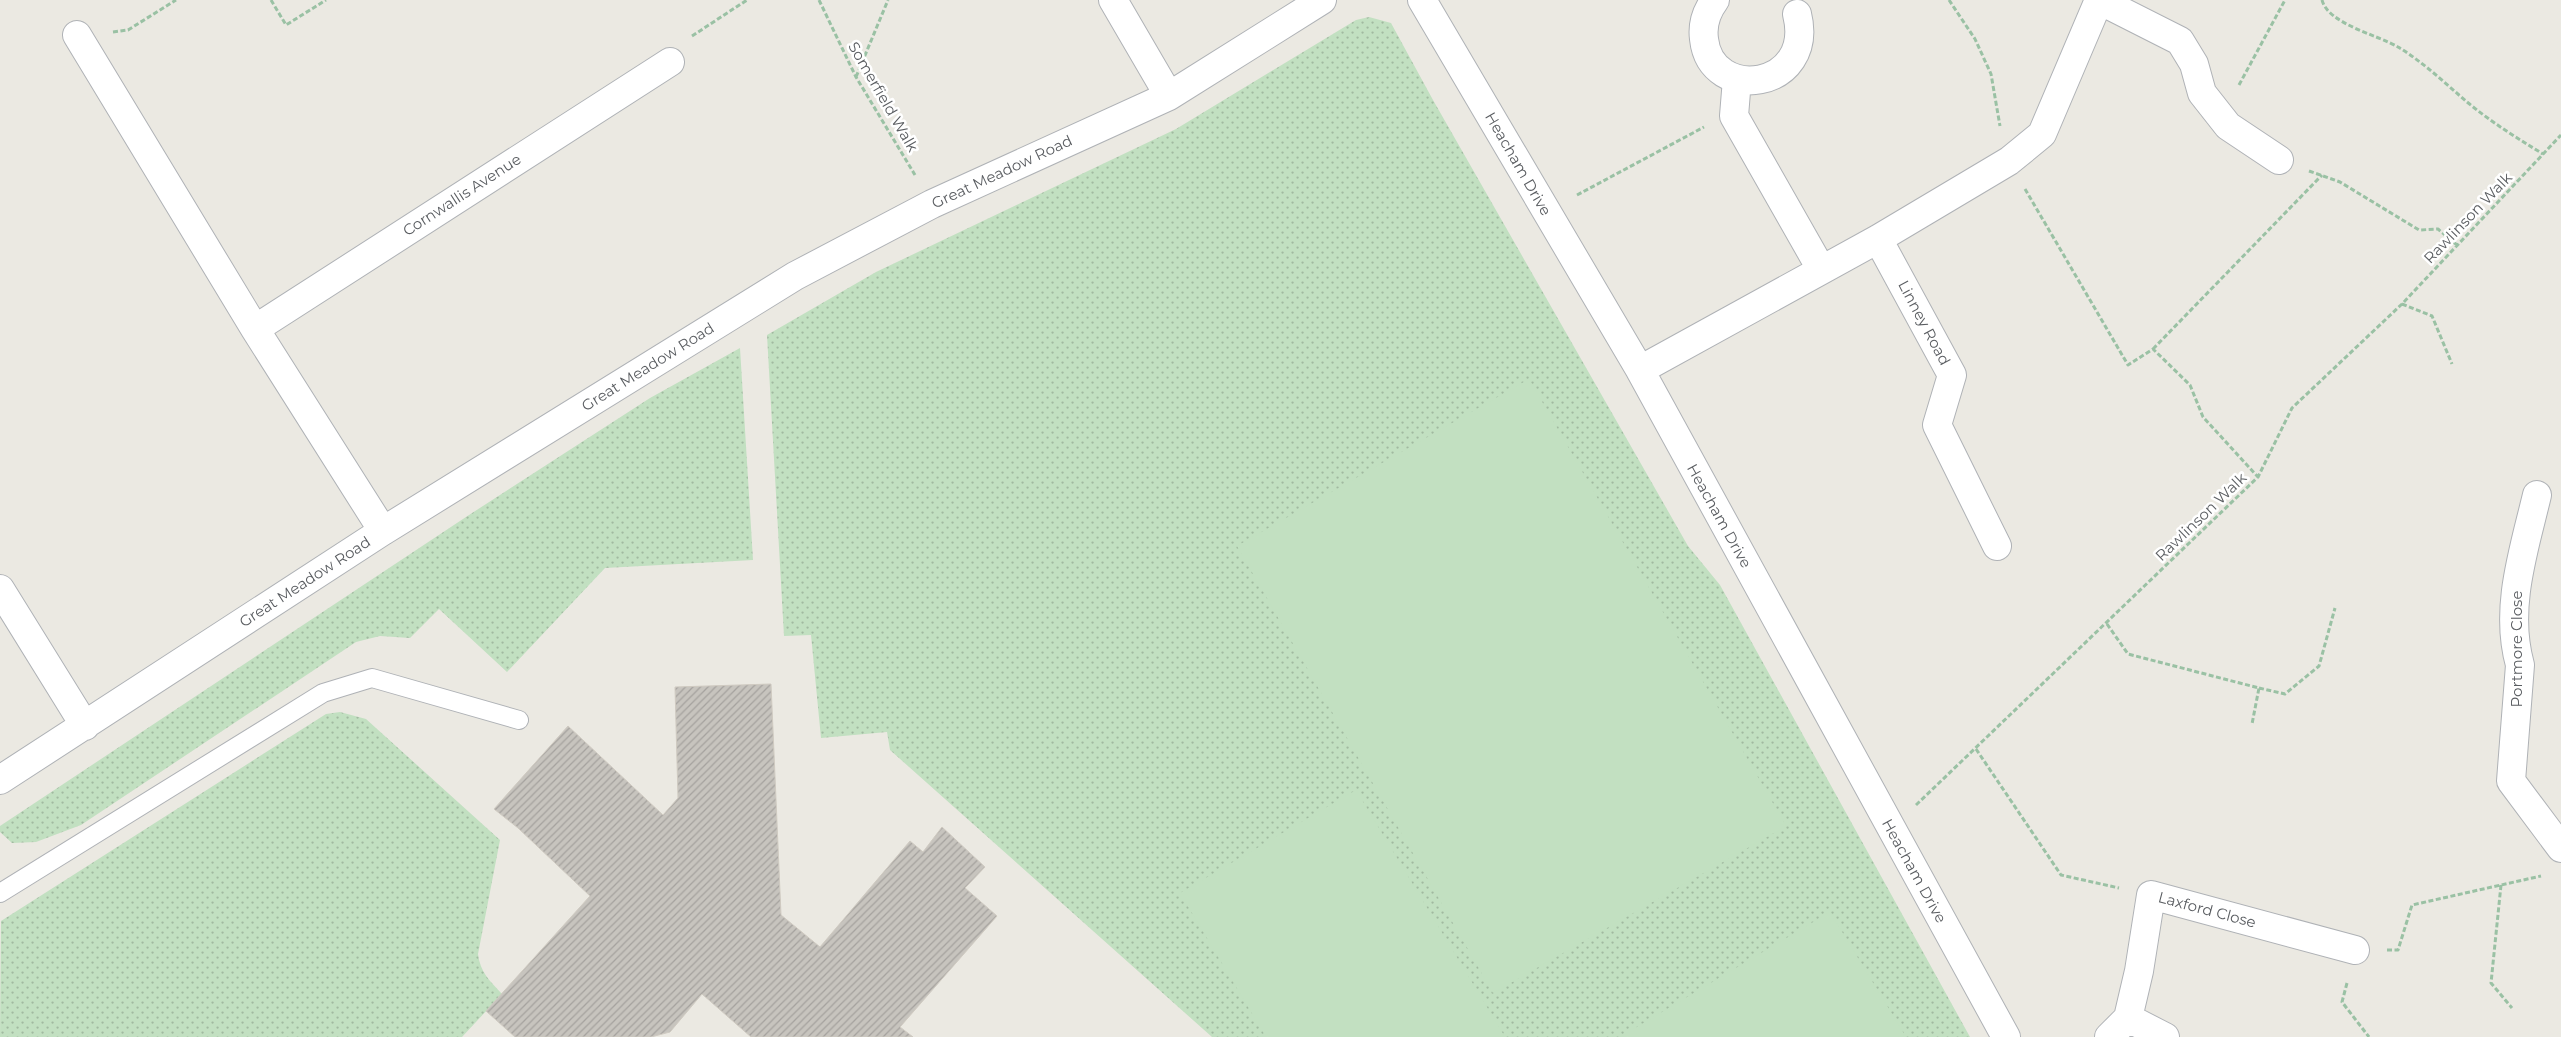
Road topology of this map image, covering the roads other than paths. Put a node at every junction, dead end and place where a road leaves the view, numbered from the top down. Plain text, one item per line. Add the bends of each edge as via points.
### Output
1 (1113, 0) edge
2 (1322, 0) edge
3 (1422, 0) edge
4 (1715, 0) edge
5 (2099, 0) edge
6 (1792, 7) edge
7 (77, 35) road end
8 (670, 62) road end
9 (1737, 79) junction
10 (1169, 96) junction
11 (2279, 160) road end
12 (1878, 239) junction
13 (1821, 269) junction
14 (255, 329) junction
15 (1640, 370) junction
16 (2537, 494) dead end
17 (383, 531) junction
18 (1998, 546) dead end
19 (0, 589) edge
20 (519, 720) dead end
21 (85, 726) junction
22 (0, 780) edge
23 (2561, 848) edge
24 (0, 893) edge
25 (2355, 950) road end
26 (2128, 1018) junction
27 (2006, 1037) edge
28 (2109, 1037) edge
29 (2165, 1037) edge

1 - 10 street
2 - 10 street, Great Meadow Road
3 - 15 street, Heacham Drive
4 - 9 street via 1706,14 1705,46 1723,72
5 - 11 street via 2180,41 2194,64 2202,92 2228,126
5 - 12 street via 2042,134 2009,162
6 - 9 street via 1800,26 1800,43 1794,58 1769,78
7 - 14 street
8 - 14 street, Cornwallis Avenue
9 - 13 street via 1734,116
10 - 17 street, Great Meadow Road via 932,204 795,276
12 - 13 street
12 - 18 street, Linney Road via 1952,375 1937,425
13 - 15 street
14 - 17 street
15 - 27 street, Heacham Drive
16 - 23 street, Portmore Close via 2514,596 2516,651 2520,665 2511,781
17 - 21 street, Great Meadow Road
19 - 21 street
20 - 24 lane via 372,678 323,693
21 - 22 street, Great Meadow Road
25 - 26 street, Laxford Close via 2150,895 2139,971
26 - 28 street
26 - 29 street

